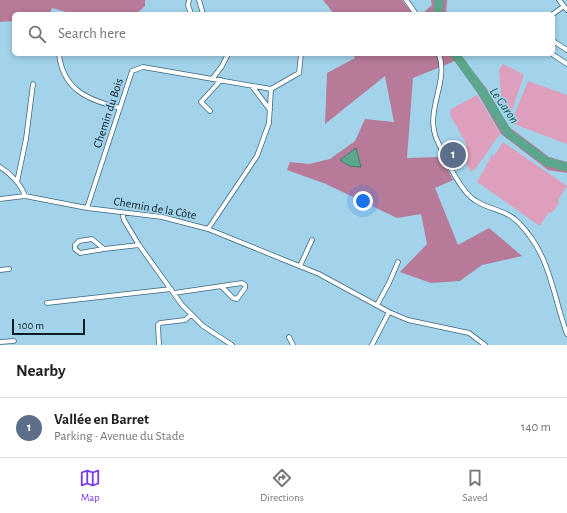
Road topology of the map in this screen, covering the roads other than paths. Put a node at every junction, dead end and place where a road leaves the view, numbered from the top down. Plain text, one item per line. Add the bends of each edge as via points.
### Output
1 (189, 0) edge
2 (199, 0) edge
3 (406, 0) edge
4 (559, 0) edge
5 (565, 8) edge
6 (190, 12) edge
7 (202, 12) edge
8 (415, 12) edge
9 (555, 13) edge
10 (555, 42) edge
11 (567, 50) edge
12 (59, 56) edge
13 (227, 56) edge
14 (302, 56) edge
15 (439, 56) edge
16 (555, 56) edge
17 (567, 64) edge
18 (213, 78) junction
19 (222, 80) junction
20 (33, 84) dead end
21 (252, 85) junction
22 (271, 89) junction
23 (120, 108) junction
24 (270, 110) junction
25 (210, 111) dead end
26 (0, 167) edge
27 (17, 182) junction
28 (25, 196) junction
29 (0, 199) edge
30 (88, 208) junction
31 (122, 212) junction
32 (208, 229) junction
33 (312, 240) dead end
34 (139, 244) junction
35 (104, 249) junction
36 (398, 262) dead end
37 (300, 266) junction
38 (9, 269) dead end
39 (0, 270) edge
40 (222, 286) junction
41 (172, 291) junction
42 (47, 303) dead end
43 (377, 306) junction
44 (389, 312) junction
45 (191, 315) junction
46 (567, 334) edge
47 (289, 337) dead end
48 (14, 341) dead end
49 (0, 342) edge
50 (159, 345) edge
51 (232, 345) edge
52 (293, 345) edge
53 (372, 345) edge
54 (485, 345) edge

1 - 6 street
2 - 7 street
3 - 8 street
4 - 5 street
5 - 9 street
10 - 11 street
12 - 23 street via 61,68 75,88 86,97
13 - 18 street
14 - 22 street via 300,72
15 - 46 street via 442,69 432,116 437,140 464,190 477,202 512,216 537,247 548,268
16 - 17 street
18 - 19 street, Chemin du Bois
18 - 23 street, Chemin du Bois via 143,67 132,71
19 - 21 street, Chemin du Bois
19 - 25 street via 201,102
20 - 27 street
21 - 22 street, Chemin du Bois
21 - 24 street
22 - 24 street
23 - 30 street, Chemin du Bois
24 - 32 street via 257,156
26 - 27 street
27 - 28 street
28 - 29 street, Chemin de la Côte
28 - 30 street, Chemin de la Côte
30 - 31 street, Chemin de la Côte
31 - 32 street, Chemin de la Côte via 162,217
31 - 34 street
32 - 37 street, Chemin de la Côte
33 - 37 street
34 - 35 street
34 - 41 street
35 - 35 street via 92,239 79,241 75,245 75,249 80,253
36 - 43 street
37 - 43 street, Chemin de la Côte via 330,279
38 - 39 street
40 - 40 street via 242,283 245,288 237,299
40 - 41 street
41 - 42 street
41 - 45 street
43 - 44 street, Chemin de la Côte
44 - 53 street
44 - 54 street, Chemin de la Côte via 408,320 469,333
45 - 50 street via 185,320 160,323
45 - 51 street
47 - 52 street
48 - 49 street

